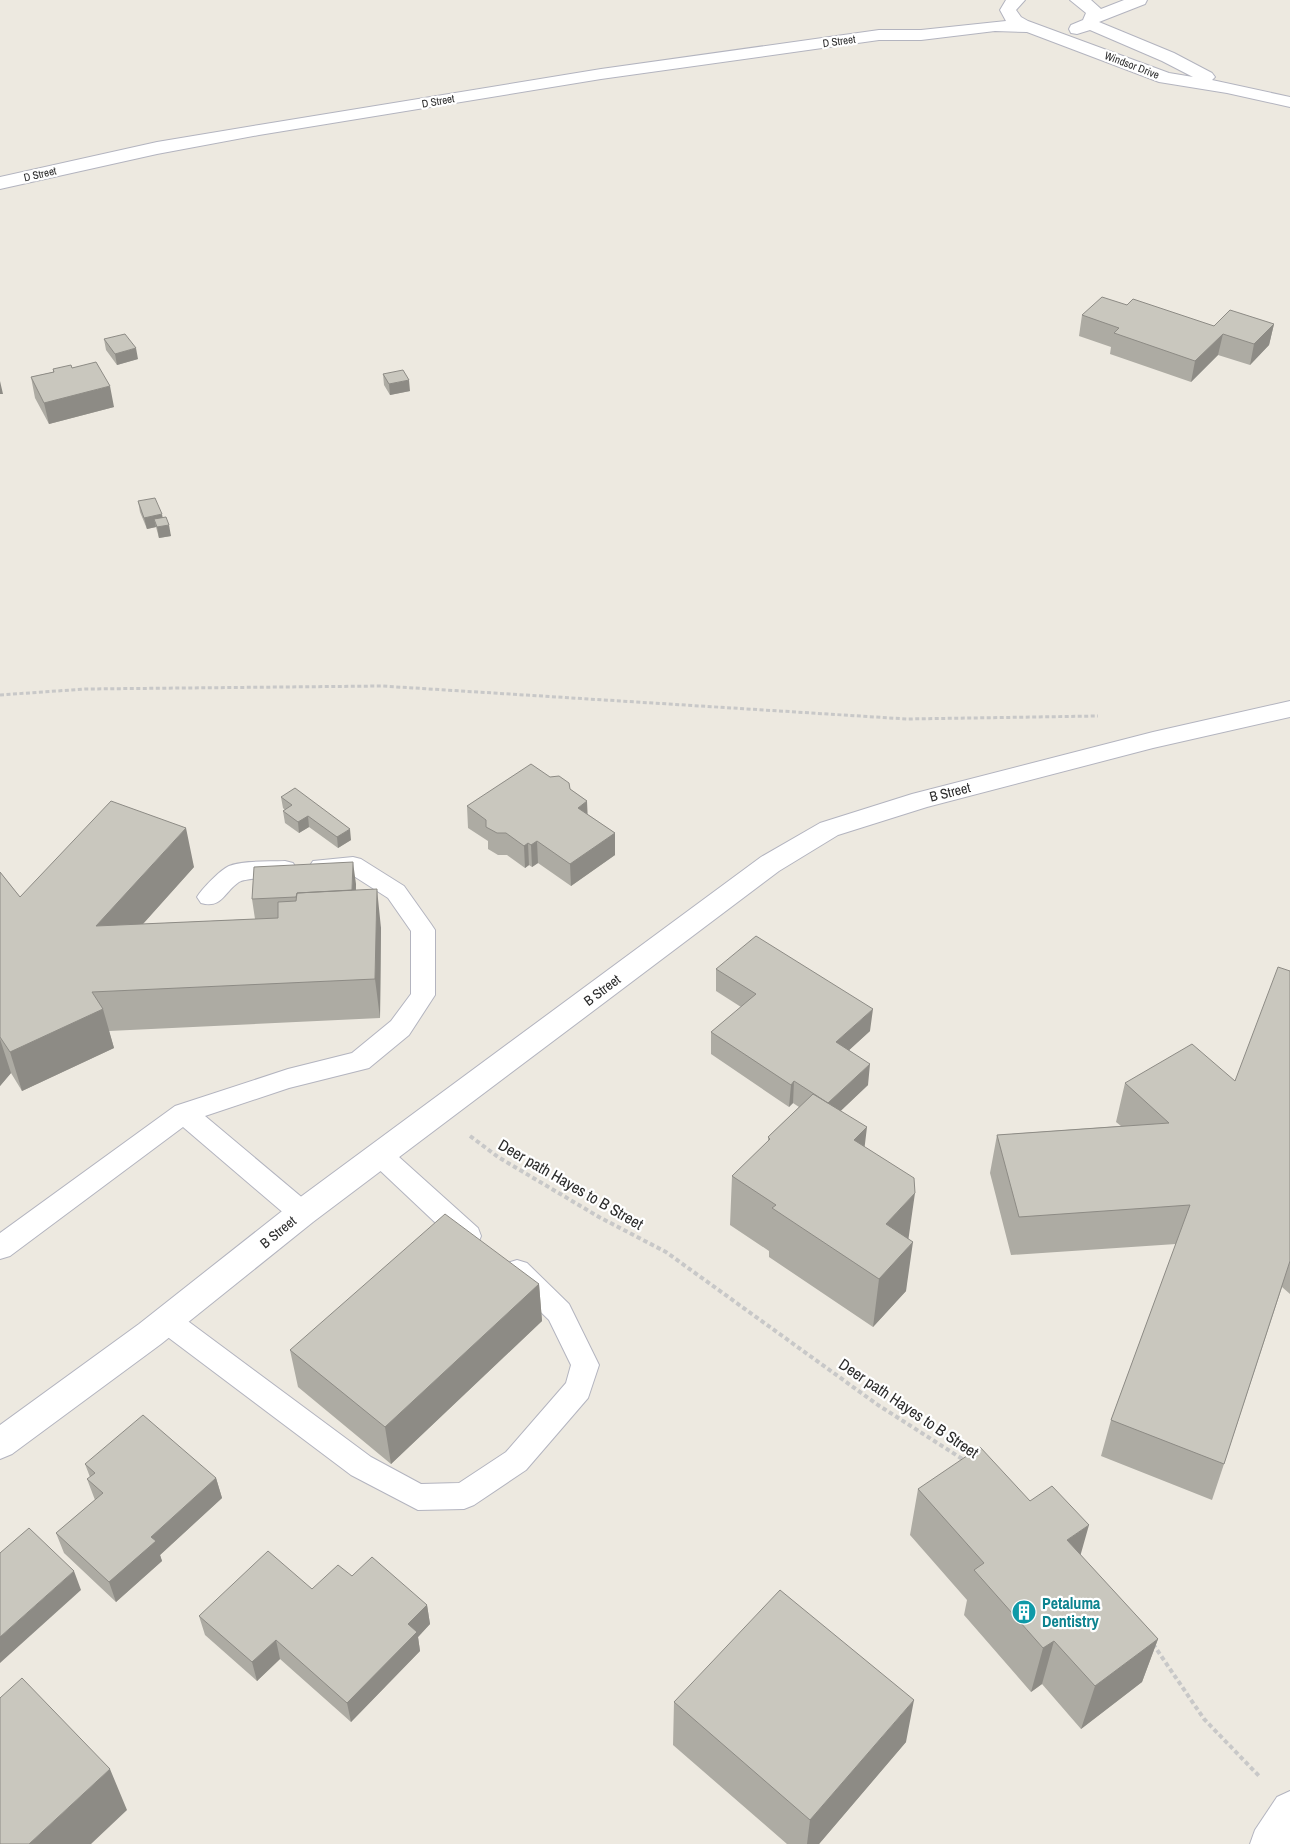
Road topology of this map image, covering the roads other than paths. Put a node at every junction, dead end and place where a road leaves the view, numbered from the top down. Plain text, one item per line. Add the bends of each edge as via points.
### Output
1 (1078, 0) edge
2 (1139, 0) edge
3 (1014, 2) edge
4 (992, 8) dead end
5 (936, 16) dead end
6 (1092, 21) junction
7 (1033, 28) junction
8 (879, 35) junction
9 (1228, 88) junction
10 (1290, 102) edge
11 (0, 183) edge
12 (1290, 709) edge
13 (209, 897) dead end
14 (184, 1113) junction
15 (380, 1155) junction
16 (302, 1213) junction
17 (0, 1248) edge
18 (167, 1321) junction
19 (1, 1441) edge
20 (1290, 1810) edge
21 (1269, 1844) edge

1 - 6 street via 1094,12
2 - 6 street, D Street
3 - 4 street
3 - 7 street via 1008,10 1010,16 1016,22
5 - 8 street, D Street
6 - 7 street, D Street via 1068,31
6 - 9 street, Windsor Drive
7 - 8 street, D Street via 995,26 921,35
7 - 9 street, Windsor Drive via 1164,78
8 - 11 street, D Street via 601,74 259,130 157,148
9 - 10 street, Windsor Drive
12 - 15 street, B Street via 1153,740 921,800 829,829 770,864
13 - 14 lane via 234,873 353,865 396,892 422,930 423,995 400,1028 360,1061 288,1079
14 - 16 lane
14 - 17 lane
15 - 16 street, B Street
15 - 18 lane via 473,1241 522,1276 559,1312 585,1364 578,1388 516,1461 464,1496 418,1497 361,1466
16 - 18 street, B Street
18 - 19 street, B Street
20 - 21 street

